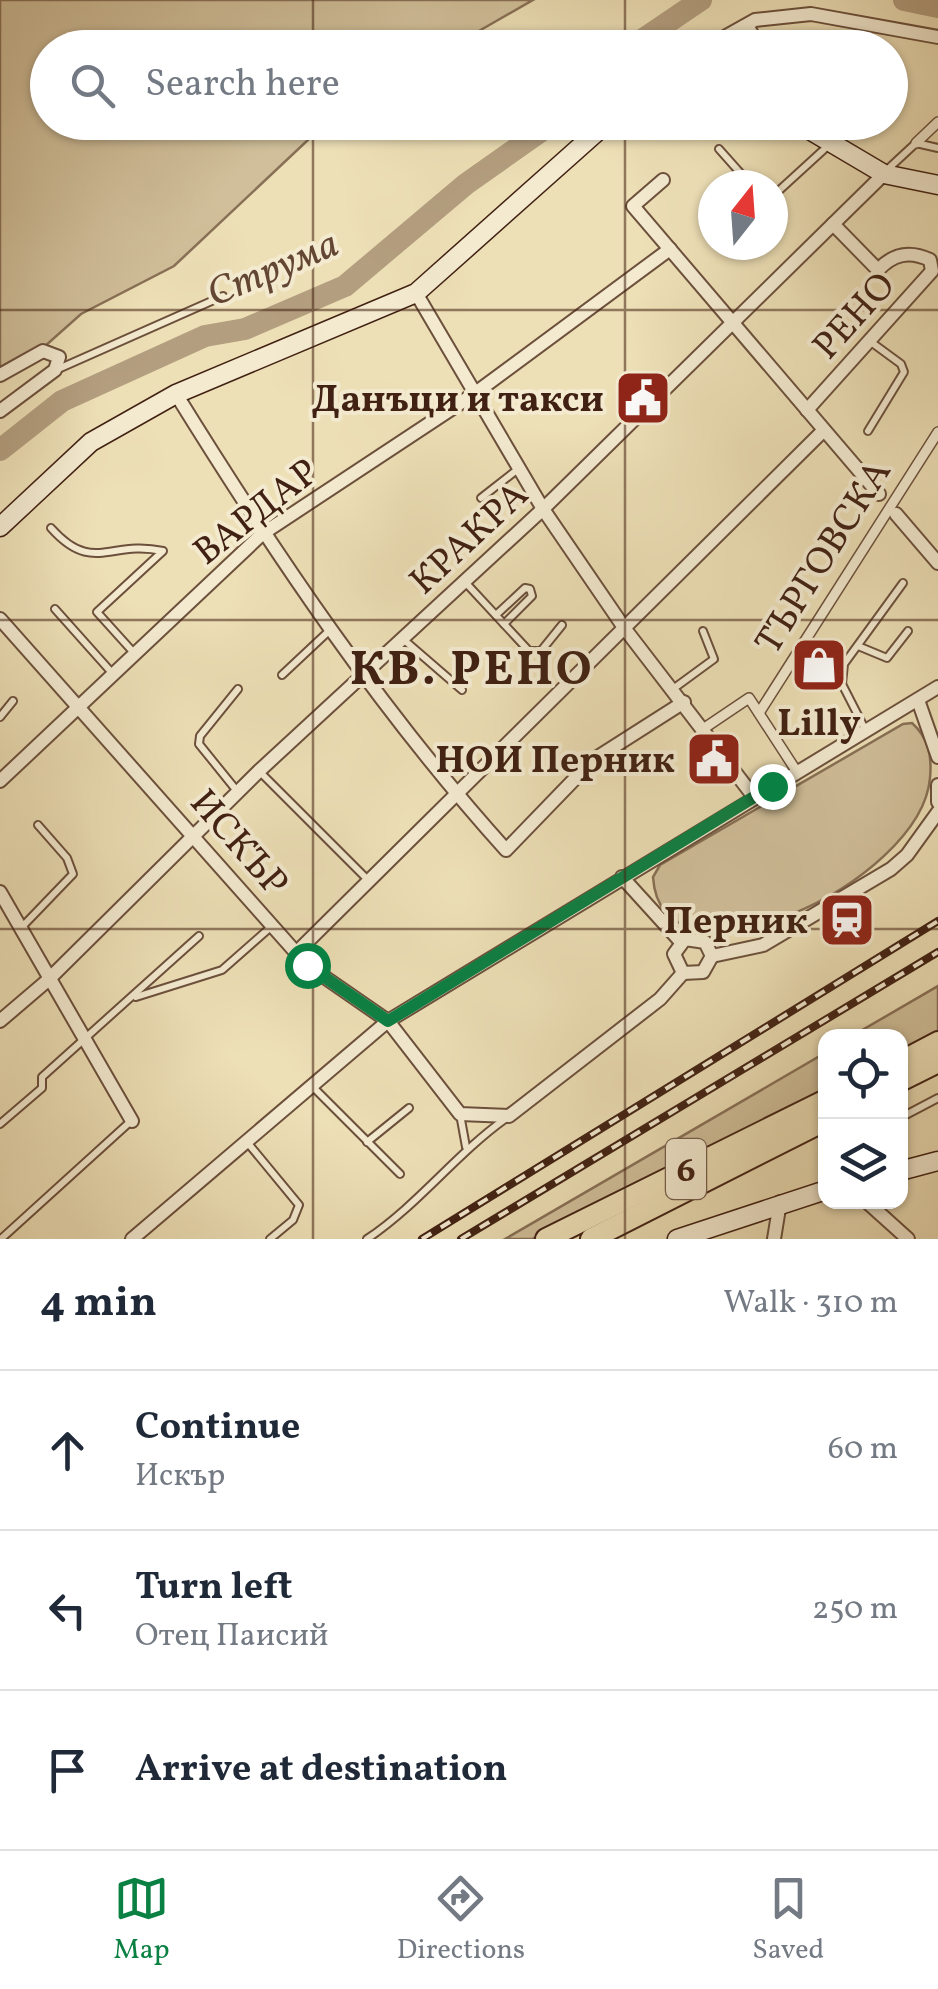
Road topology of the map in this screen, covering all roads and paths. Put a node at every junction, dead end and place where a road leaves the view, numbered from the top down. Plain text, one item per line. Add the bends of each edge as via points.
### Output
1 (749, 24) junction
2 (738, 30) edge
3 (753, 30) edge
4 (892, 30) edge
5 (908, 33) edge
6 (937, 39) edge
7 (938, 122) edge
8 (588, 140) edge
9 (826, 140) edge
10 (831, 140) edge
11 (831, 143) junction
12 (916, 143) junction
13 (938, 148) edge
14 (719, 149) dead end
15 (738, 170) edge
16 (884, 174) junction
17 (663, 180) dead end
18 (788, 182) edge
19 (938, 185) edge
20 (833, 224) junction
21 (670, 250) junction
22 (416, 293) junction
23 (223, 296) dead end
24 (732, 322) junction
25 (870, 342) junction
26 (55, 370) junction
27 (0, 375) edge
28 (176, 394) junction
29 (474, 394) junction
30 (808, 410) junction
31 (0, 411) edge
32 (824, 430) junction
33 (868, 432) dead end
34 (938, 432) edge
35 (518, 468) junction
36 (879, 494) dead end
37 (481, 498) dead end
38 (543, 509) junction
39 (896, 514) dead end
40 (0, 527) edge
41 (51, 528) dead end
42 (262, 534) junction
43 (933, 548) edge
44 (938, 563) edge
45 (464, 581) junction
46 (902, 583) dead end
47 (55, 609) dead end
48 (496, 615) junction
49 (1, 622) edge
50 (504, 624) junction
51 (562, 625) dead end
52 (625, 629) junction
53 (330, 630) junction
54 (703, 631) dead end
55 (908, 631) dead end
56 (402, 638) junction
57 (858, 646) junction
58 (134, 654) junction
59 (114, 674) junction
60 (282, 675) dead end
61 (362, 676) junction
62 (938, 688) edge
63 (238, 689) dead end
64 (462, 690) dead end
65 (673, 690) junction
66 (918, 700) junction
67 (12, 701) dead end
68 (684, 702) junction
69 (80, 706) junction
70 (758, 713) junction
71 (0, 717) edge
72 (703, 729) junction
73 (866, 730) junction
74 (938, 757) edge
75 (259, 771) junction
76 (3, 772) edge
77 (797, 772) junction
78 (938, 785) edge
79 (238, 792) junction
80 (457, 796) junction
81 (754, 798) junction
82 (938, 802) edge
83 (938, 812) edge
84 (38, 826) dead end
85 (194, 834) junction
86 (622, 877) junction
87 (370, 881) junction
88 (0, 892) edge
89 (272, 926) junction
90 (20, 929) junction
91 (199, 936) dead end
92 (681, 942) junction
93 (296, 954) junction
94 (712, 956) junction
95 (684, 972) junction
96 (48, 980) junction
97 (130, 999) junction
98 (0, 1021) edge
99 (388, 1021) junction
100 (84, 1040) junction
101 (938, 1042) edge
102 (908, 1058) edge
103 (938, 1062) edge
104 (908, 1077) edge
105 (311, 1086) junction
106 (938, 1098) edge
107 (818, 1104) edge
108 (409, 1108) dead end
109 (460, 1114) junction
110 (908, 1114) edge
111 (509, 1116) junction
112 (132, 1121) joint
113 (0, 1124) edge
114 (818, 1124) edge
115 (246, 1141) junction
116 (368, 1142) junction
117 (466, 1147) junction
118 (938, 1161) edge
119 (908, 1168) edge
120 (400, 1174) dead end
121 (818, 1192) edge
122 (780, 1202) junction
123 (875, 1209) edge
124 (1, 1239) edge
125 (132, 1239) edge
126 (270, 1239) edge
127 (367, 1239) edge
128 (546, 1239) edge
129 (591, 1239) edge
130 (677, 1239) edge
131 (774, 1239) edge
132 (908, 1239) edge

1 - 2 street
1 - 3 lane
1 - 4 street via 811,14
5 - 6 street
7 - 12 street
8 - 22 main road
9 - 11 main road
10 - 11 lane
11 - 16 main road
11 - 18 lane
12 - 13 lane
12 - 16 lane
14 - 15 lane
16 - 19 main road
16 - 20 street, КРАКРА
17 - 21 street via 632,206
20 - 24 street, КРАКРА
20 - 25 street, РЕНО via 878,270 908,254 930,260 932,271
21 - 24 street
21 - 29 street, ВАРДАР
22 - 28 main road
22 - 29 street
23 - 26 lane
24 - 30 street
24 - 38 street, КРАКРА
25 - 30 street, РЕНО
25 - 33 lane via 904,372
26 - 27 street via 59,357 43,351
26 - 31 street
28 - 40 main road via 91,442
28 - 42 street
29 - 35 street
29 - 42 street, ВАРДАР
30 - 32 street
32 - 36 street
32 - 52 street
34 - 70 street, ТЪРГОВСКА
35 - 37 lane
35 - 38 street
38 - 45 street, КРАКРА
38 - 52 street
39 - 43 street
41 - 58 lane via 71,550 86,554 140,546 163,551 97,612
42 - 53 street
42 - 58 street, ВАРДАР
43 - 44 street
45 - 48 lane
45 - 56 street, КРАКРА
46 - 57 lane
47 - 59 lane
48 - 50 lane
48 - 50 lane via 530,590 532,596
49 - 69 street, ИСКЪР
50 - 51 lane via 534,652
52 - 65 street
52 - 80 street
53 - 60 lane
53 - 61 street
54 - 65 lane via 714,658
55 - 57 lane via 887,658
56 - 61 street, КРАКРА
56 - 64 lane
57 - 73 lane via 841,676
58 - 59 street, ВАРДАР
59 - 69 street, ВАРДАР
61 - 75 street, КРАКРА
61 - 80 street
62 - 66 street
63 - 79 lane via 200,744
65 - 68 street
66 - 73 street
66 - 74 street
67 - 71 lane
68 - 72 street
68 - 80 street via 592,760 506,850
69 - 76 street, ВАРДАР
69 - 85 street, ИСКЪР
70 - 72 street via 749,698
70 - 77 street
72 - 81 street
73 - 77 street
75 - 79 street, КРАКРА
75 - 87 lane
77 - 81 street
78 - 82 street
79 - 85 street, КРАКРА
80 - 87 street
81 - 86 street
83 - 94 street via 891,869 762,945
84 - 90 lane via 73,874
85 - 89 street, ИСКЪР
85 - 96 street, КРАКРА
86 - 92 street
86 - 99 street
87 - 93 street
88 - 90 street
89 - 93 street, ИСКЪР
89 - 97 lane via 222,970
90 - 96 street
91 - 97 lane
92 - 94 street via 700,939
92 - 95 street via 674,958
93 - 99 street, ИСКЪР
94 - 95 street via 703,972
95 - 111 street via 660,999
96 - 98 street, КРАКРА
96 - 100 street
97 - 100 lane
99 - 105 street
99 - 109 street, ИСКЪР
100 - 112 street
100 - 113 lane
101 - 102 highway
103 - 104 highway
105 - 115 street
105 - 116 lane
106 - 110 lane
107 - 128 highway, 6
108 - 116 lane
109 - 111 street
109 - 117 lane, ИСКЪР
111 - 117 lane
112 - 124 lane
114 - 129 highway, 6
115 - 125 street
115 - 126 lane via 298,1204 293,1220
116 - 120 lane
117 - 127 lane via 396,1220
118 - 119 main road
121 - 122 main road
122 - 130 main road
122 - 131 street
123 - 132 street

